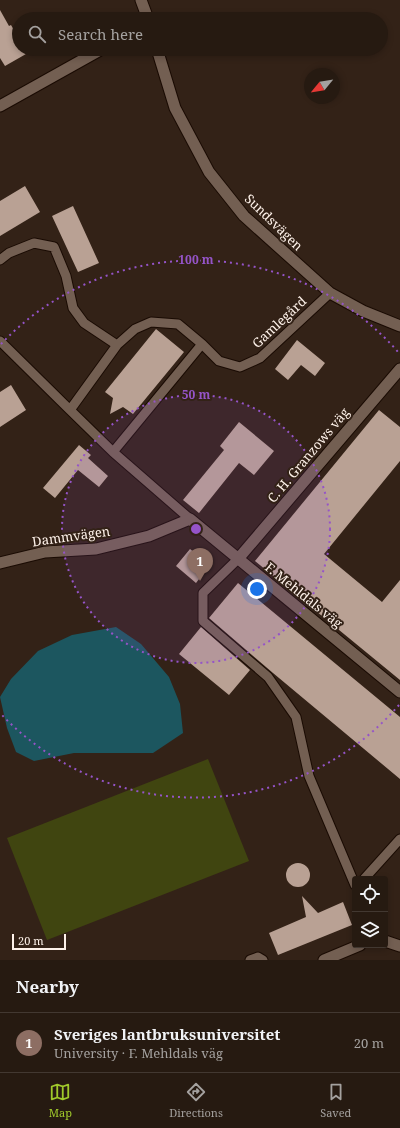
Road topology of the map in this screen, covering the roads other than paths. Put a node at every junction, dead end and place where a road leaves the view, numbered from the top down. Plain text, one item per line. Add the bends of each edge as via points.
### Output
1 (141, 0) edge
2 (145, 12) edge
3 (89, 56) edge
4 (159, 56) edge
5 (0, 106) edge
6 (0, 260) edge
7 (330, 293) junction
8 (400, 326) edge
9 (0, 341) edge
10 (202, 344) junction
11 (117, 345) junction
12 (400, 368) edge
13 (70, 410) junction
14 (113, 452) junction
15 (190, 519) junction
16 (238, 559) junction
17 (0, 563) edge
18 (400, 692) edge
19 (400, 839) edge
20 (367, 876) edge
21 (352, 878) edge
22 (388, 942) edge
23 (400, 946) edge
24 (353, 948) edge
25 (250, 960) edge
26 (262, 960) edge
27 (324, 960) edge

1 - 2 street
3 - 5 street
4 - 7 street, Sundsvägen via 175,108 210,172 244,216
6 - 11 lane via 9,253 34,243 54,247 66,276 73,308 84,323
7 - 8 street, Sundsvägen via 363,311
7 - 10 lane, Gamlegård via 260,358 240,367 219,361
9 - 13 lane
10 - 11 lane, Gamlegård via 178,324 151,322 135,329
10 - 14 lane
11 - 13 lane, Gamlegård
12 - 16 street, C. H. Granzows väg
13 - 14 lane
14 - 15 lane
15 - 16 street, F. Mehldals väg
15 - 17 street, Dammvägen via 148,536 96,549 45,552
16 - 18 street, F. Mehldals väg
16 - 21 lane via 204,592 203,621 268,677 296,717 309,776
19 - 20 lane
22 - 23 street
24 - 27 street
25 - 26 lane via 258,957

